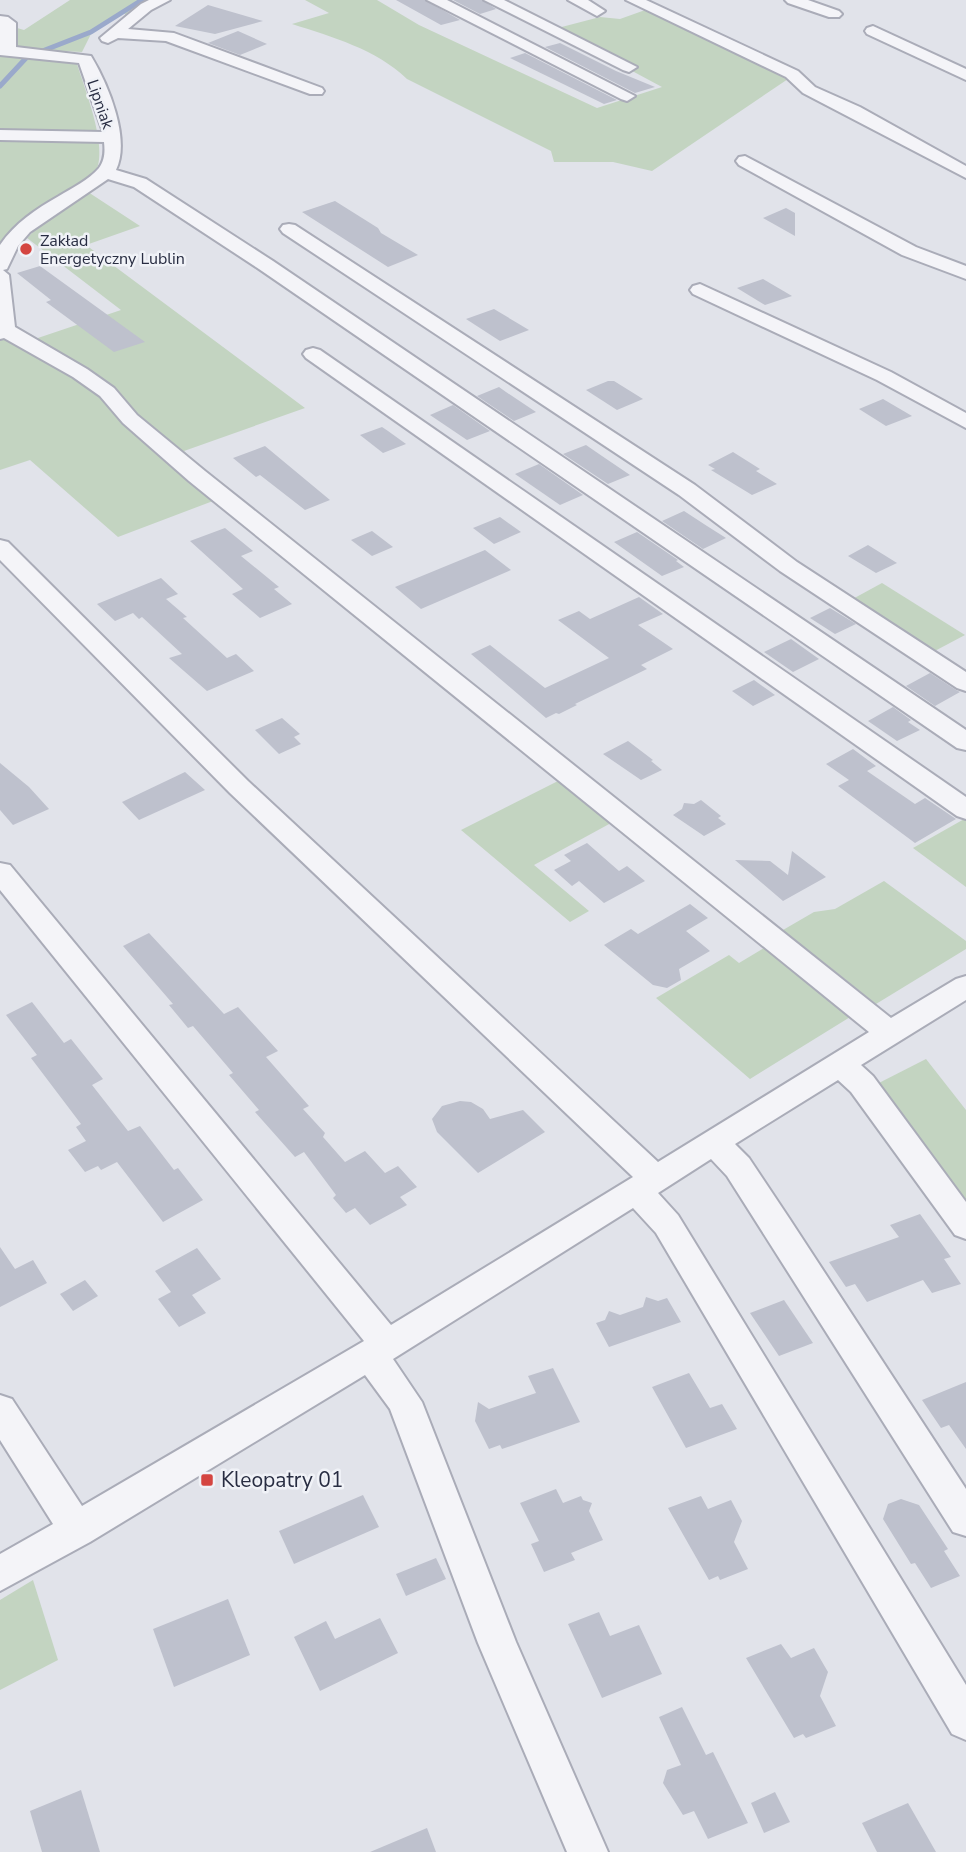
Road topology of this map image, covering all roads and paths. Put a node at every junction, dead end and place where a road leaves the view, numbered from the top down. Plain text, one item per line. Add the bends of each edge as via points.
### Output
1 (162, 0) edge
2 (435, 0) edge
3 (492, 0) edge
4 (576, 0) edge
5 (634, 0) edge
6 (793, 0) edge
7 (597, 11) dead end
8 (834, 14) dead end
9 (3, 20) dead end
10 (873, 31) dead end
11 (113, 33) junction
12 (10, 50) edge
13 (85, 59) junction
14 (629, 68) dead end
15 (966, 75) edge
16 (316, 91) dead end
17 (627, 96) dead end
18 (0, 135) edge
19 (112, 137) junction
20 (745, 161) dead end
21 (106, 173) junction
22 (966, 173) edge
23 (289, 229) dead end
24 (0, 265) edge
25 (966, 273) edge
26 (0, 275) edge
27 (700, 290) dead end
28 (3, 332) edge
29 (313, 354) dead end
30 (966, 422) edge
31 (0, 547) edge
32 (966, 683) edge
33 (966, 742) edge
34 (966, 810) edge
35 (0, 872) edge
36 (966, 986) edge
37 (890, 1033) junction
38 (840, 1064) junction
39 (714, 1142) junction
40 (646, 1185) junction
41 (966, 1226) edge
42 (379, 1350) junction
43 (0, 1410) edge
44 (966, 1520) edge
45 (77, 1530) junction
46 (2, 1573) edge
47 (966, 1721) edge
48 (589, 1852) edge

1 - 11 street
2 - 17 street
3 - 14 street
4 - 7 street
5 - 22 street via 792,74 809,90
6 - 8 street
9 - 12 street via 8,23
10 - 15 street
11 - 13 street
11 - 16 street via 167,36
12 - 13 street, Lipniak
13 - 19 street, Lipniak
18 - 19 street
19 - 21 street, Lipniak via 113,160
20 - 25 street via 909,251
21 - 24 street via 21,229
21 - 33 street via 140,183 266,265
23 - 32 street via 687,490 732,526
26 - 28 street
27 - 30 street via 884,376
28 - 37 street via 71,367 107,392 130,419 197,476
29 - 34 street
31 - 40 street
35 - 42 street
36 - 37 street
37 - 38 street
38 - 39 street
38 - 41 street via 862,1084
39 - 40 street
39 - 44 street via 778,1227
40 - 42 street
40 - 47 street
42 - 45 street
42 - 48 street via 405,1402 497,1643
43 - 45 street
45 - 46 street

